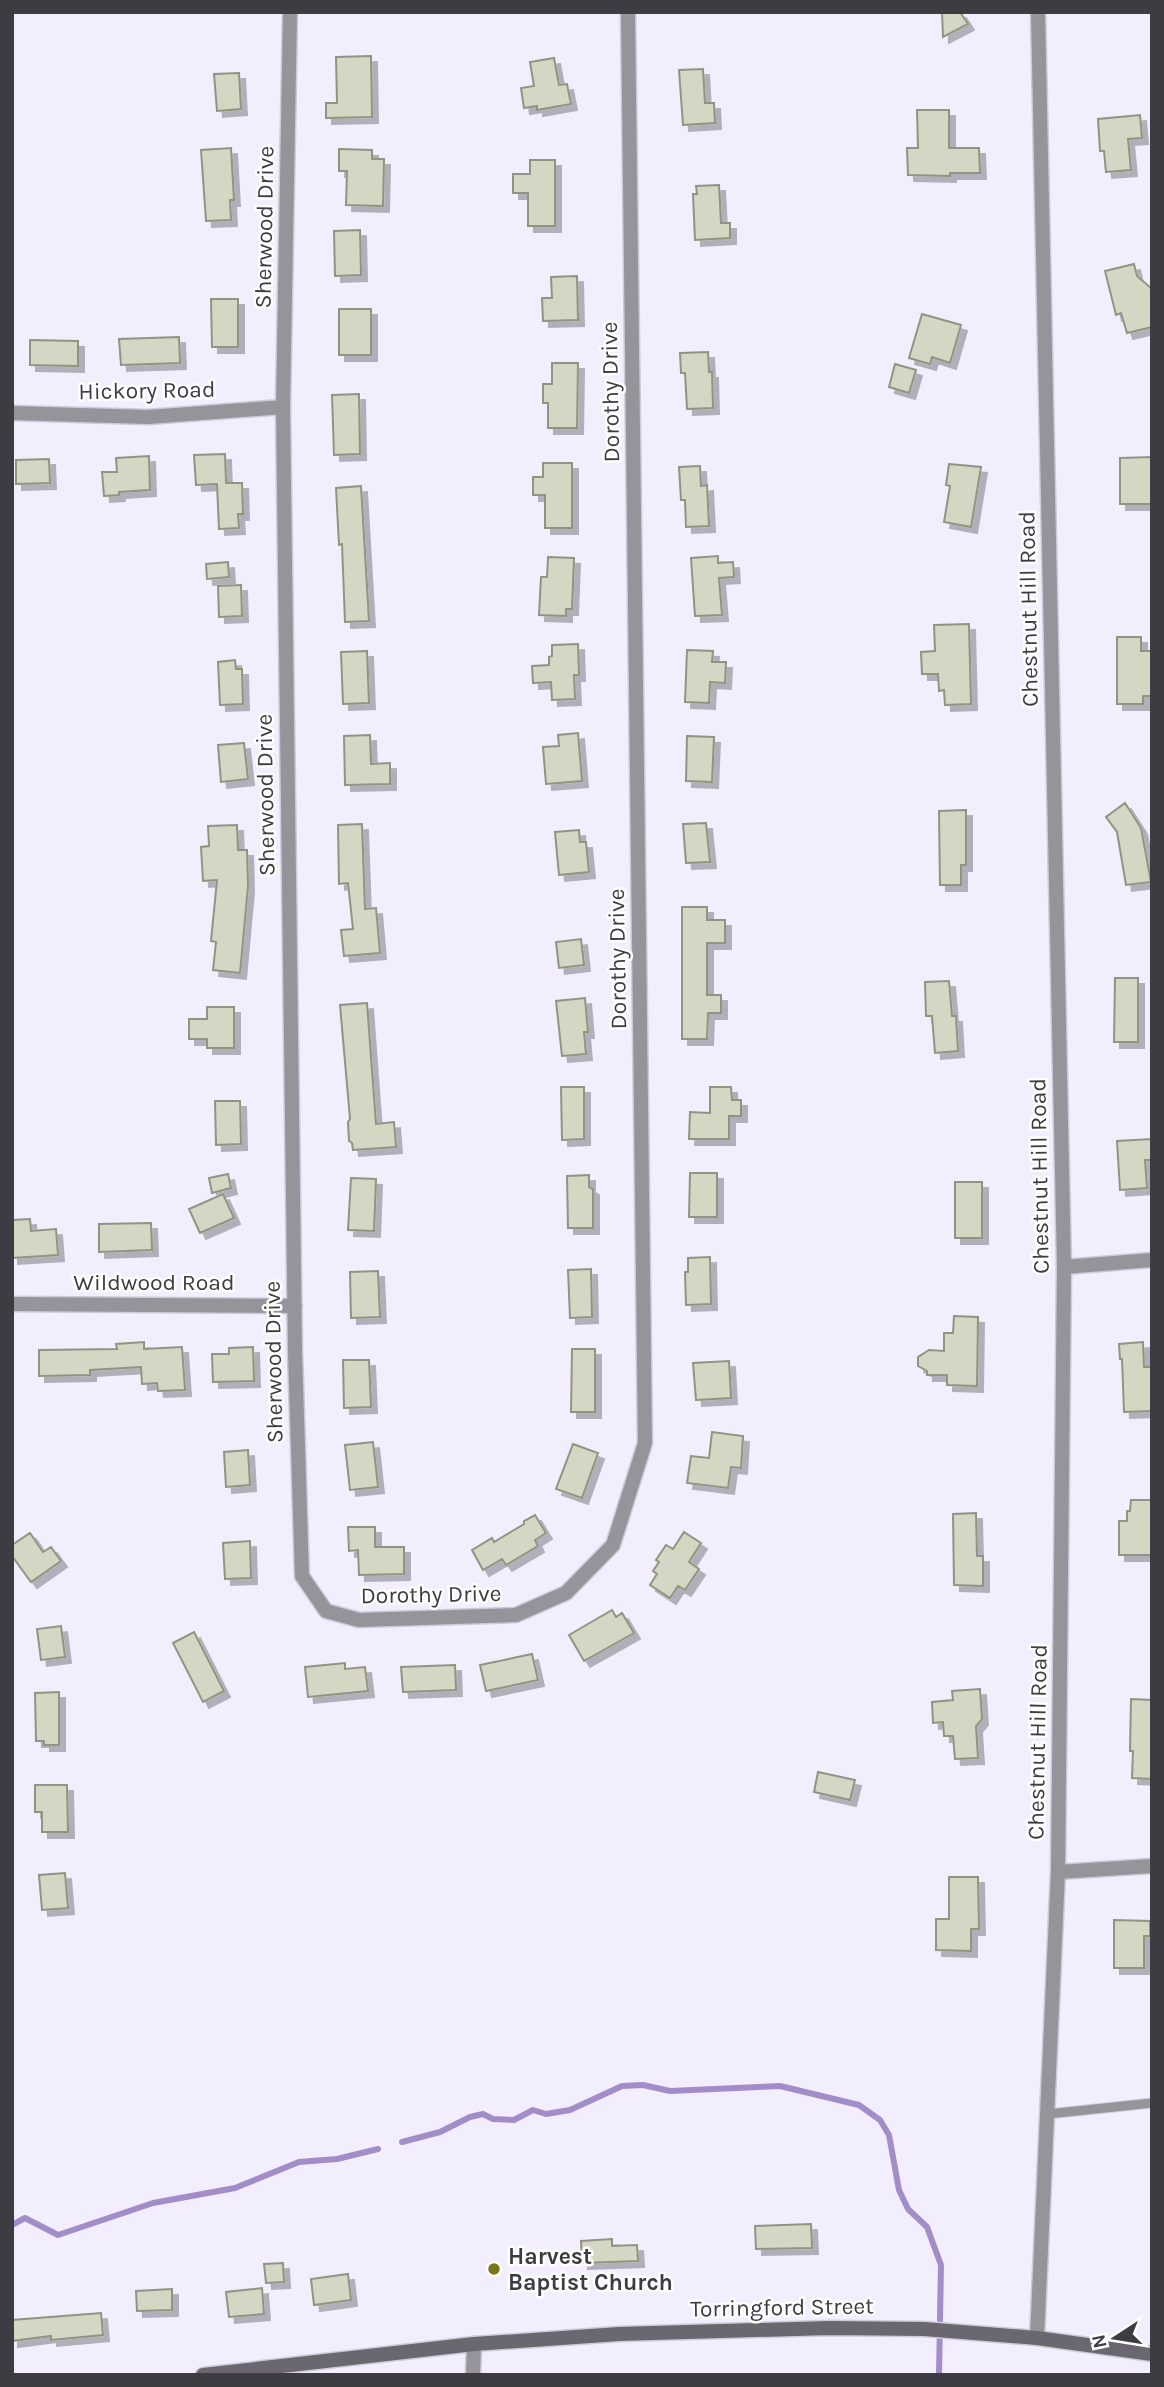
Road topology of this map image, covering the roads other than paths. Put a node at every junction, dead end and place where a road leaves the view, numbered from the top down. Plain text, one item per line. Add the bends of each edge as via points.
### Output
1 (290, 12) edge
2 (628, 12) edge
3 (1038, 12) edge
4 (283, 407) junction
5 (12, 413) edge
6 (1152, 1260) edge
7 (1064, 1267) junction
8 (12, 1304) edge
9 (295, 1306) junction
10 (302, 1576) joint
11 (1152, 1866) edge
12 (1058, 1872) junction
13 (1152, 2103) edge
14 (1048, 2115) junction
15 (1037, 2338) junction
16 (474, 2344) junction
17 (1152, 2354) edge
18 (204, 2375) edge
19 (473, 2375) edge

1 - 4 street, Sherwood Drive
2 - 10 street, Dorothy Drive via 645,1443 613,1545 566,1593 516,1615 359,1620 326,1611
3 - 7 street, Chestnut Hill Road
4 - 5 street, Hickory Road via 148,417
4 - 9 street, Sherwood Drive
6 - 7 street
7 - 12 street, Chestnut Hill Road
8 - 9 street, Wildwood Road
9 - 10 street, Sherwood Drive
11 - 12 street
12 - 14 street, Chestnut Hill Road
13 - 14 lane
14 - 15 street, Chestnut Hill Road
15 - 16 main road, Torringford Street via 924,2329 829,2328
15 - 17 main road, Torringford Street
16 - 18 main road, Torringford Street
16 - 19 street

